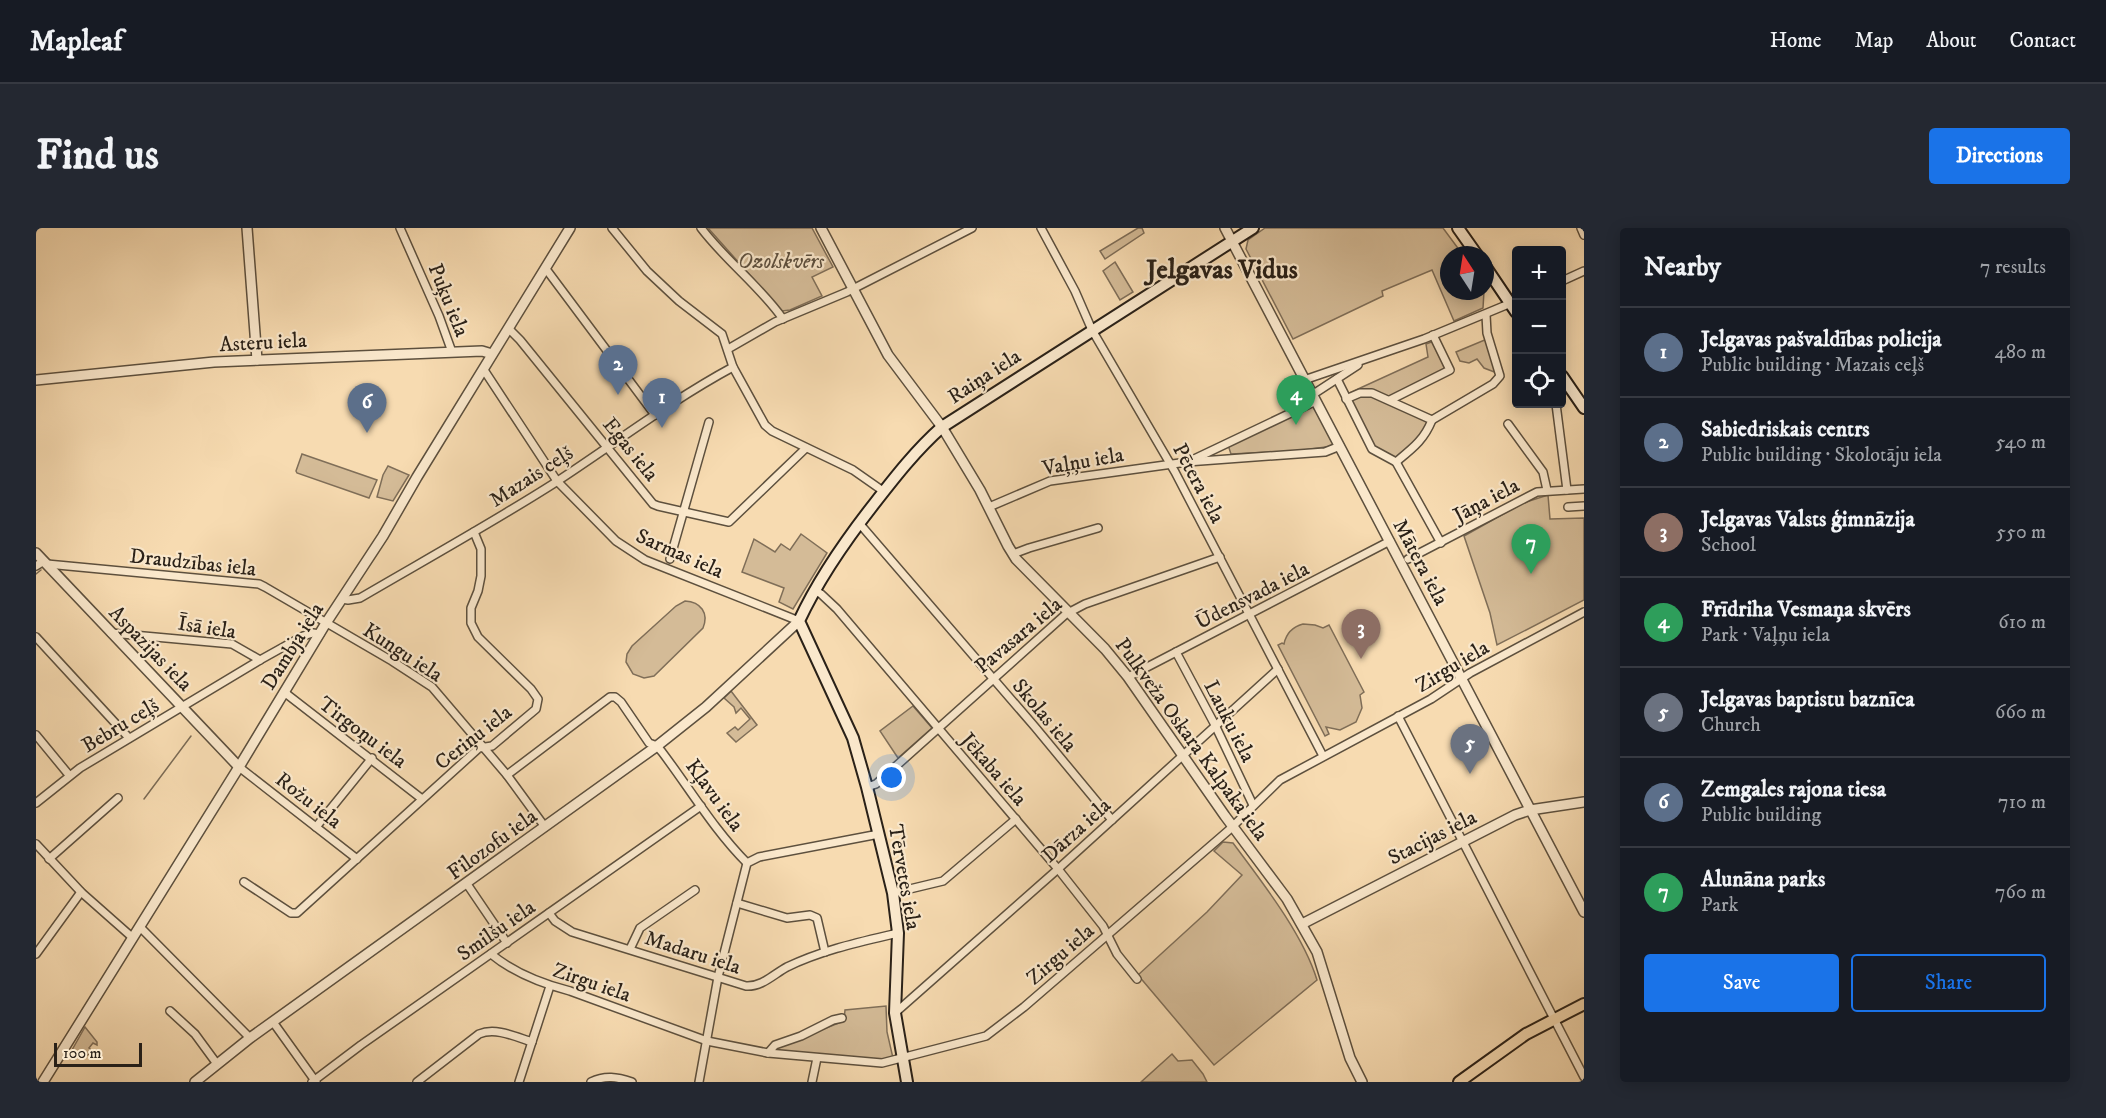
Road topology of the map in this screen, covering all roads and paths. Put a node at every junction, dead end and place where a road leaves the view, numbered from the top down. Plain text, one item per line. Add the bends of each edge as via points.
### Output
1 (247, 228) edge
2 (400, 228) edge
3 (570, 228) edge
4 (612, 228) edge
5 (701, 228) edge
6 (822, 228) edge
7 (972, 228) edge
8 (1041, 228) edge
9 (1225, 228) edge
10 (1253, 228) edge
11 (1458, 228) edge
12 (1581, 228) edge
13 (1584, 235) edge
14 (1233, 242) junction
15 (1471, 246) edge
16 (546, 269) junction
17 (1584, 271) edge
18 (1494, 278) edge
19 (1566, 279) edge
20 (853, 289) junction
21 (1512, 301) edge
22 (1512, 306) edge
23 (1486, 315) junction
24 (783, 320) junction
25 (509, 329) junction
26 (1092, 330) junction
27 (1433, 335) junction
28 (728, 349) junction
29 (452, 352) junction
30 (492, 354) junction
31 (257, 360) junction
32 (1365, 360) junction
33 (733, 367) junction
34 (484, 370) junction
35 (1337, 379) junction
36 (36, 380) edge
37 (1304, 380) junction
38 (1566, 382) edge
39 (1314, 398) junction
40 (1346, 399) junction
41 (1390, 400) junction
42 (1557, 408) edge
43 (1584, 408) edge
44 (655, 415) junction
45 (1432, 420) junction
46 (709, 422) dead end
47 (1508, 424) dead end
48 (942, 427) junction
49 (607, 446) junction
50 (1340, 446) junction
51 (806, 448) junction
52 (1187, 462) junction
53 (1396, 462) junction
54 (1170, 464) junction
55 (556, 481) junction
56 (1584, 489) edge
57 (1547, 490) junction
58 (1567, 490) junction
59 (883, 491) junction
60 (1584, 506) edge
61 (989, 507) junction
62 (1568, 507) dead end
63 (683, 512) junction
64 (858, 523) junction
65 (1098, 528) dead end
66 (474, 532) junction
67 (1390, 541) junction
68 (1441, 543) junction
69 (36, 553) edge
70 (1013, 554) junction
71 (1220, 557) junction
72 (670, 559) dead end
73 (1408, 559) dead end
74 (42, 564) edge
75 (814, 590) junction
76 (342, 599) junction
77 (1070, 612) junction
78 (1584, 612) edge
79 (1251, 614) junction
80 (799, 621) junction
81 (326, 623) junction
82 (111, 633) junction
83 (320, 634) junction
84 (36, 637) edge
85 (39, 647) edge
86 (1176, 652) junction
87 (260, 660) junction
88 (1278, 669) junction
89 (1128, 677) junction
90 (1461, 678) junction
91 (992, 679) junction
92 (284, 692) junction
93 (182, 706) junction
94 (1398, 716) junction
95 (1215, 725) junction
96 (937, 728) junction
97 (36, 735) edge
98 (129, 738) junction
99 (484, 746) junction
100 (657, 746) junction
101 (1182, 755) junction
102 (1323, 756) junction
103 (372, 758) junction
104 (239, 767) junction
105 (507, 774) junction
106 (69, 775) junction
107 (867, 788) junction
108 (118, 798) dead end
109 (422, 799) junction
110 (1584, 802) edge
111 (36, 803) edge
112 (1254, 805) junction
113 (701, 806) junction
114 (1530, 810) junction
115 (1016, 819) junction
116 (1112, 820) junction
117 (316, 827) junction
118 (545, 827) junction
119 (1232, 827) junction
120 (879, 834) junction
121 (1464, 842) junction
122 (36, 844) edge
123 (50, 859) junction
124 (357, 859) junction
125 (746, 866) junction
126 (1058, 869) junction
127 (244, 882) dead end
128 (467, 884) junction
129 (696, 890) dead end
130 (81, 892) junction
131 (893, 893) junction
132 (736, 903) junction
133 (1584, 912) edge
134 (549, 913) junction
135 (1302, 924) junction
136 (140, 927) junction
137 (898, 933) junction
138 (1108, 935) junction
139 (133, 938) junction
140 (507, 943) junction
141 (39, 944) edge
142 (630, 949) junction
143 (825, 952) junction
144 (36, 954) edge
145 (491, 954) junction
146 (718, 977) junction
147 (1137, 979) dead end
148 (550, 986) junction
149 (1584, 1004) edge
150 (170, 1011) dead end
151 (895, 1013) junction
152 (842, 1018) dead end
153 (1554, 1018) junction
154 (273, 1022) junction
155 (250, 1038) junction
156 (707, 1041) junction
157 (532, 1042) junction
158 (768, 1053) junction
159 (817, 1058) junction
160 (903, 1058) junction
161 (217, 1064) junction
162 (1584, 1077) edge
163 (426, 1079) edge
164 (314, 1081) edge
165 (43, 1082) edge
166 (195, 1082) edge
167 (417, 1082) edge
168 (519, 1082) edge
169 (591, 1082) edge
170 (632, 1082) edge
171 (699, 1082) edge
172 (812, 1082) edge
173 (907, 1082) edge
174 (1362, 1082) edge
175 (1459, 1082) edge

1 - 31 street
2 - 29 street, Puķu iela
3 - 16 street, Dambja iela
4 - 28 street via 647,271 722,334
5 - 24 street
6 - 20 street, Pulkveža Oskara Kalpaka iela
7 - 20 street
8 - 26 street, Pētera iela via 1076,291
9 - 14 street, Mātera iela
10 - 14 main road, Raiņa iela
11 - 15 main road
12 - 13 street
14 - 26 main road, Raiņa iela
14 - 37 street, Mātera iela
16 - 25 street, Dambja iela
16 - 44 street
17 - 19 street
18 - 21 main road
20 - 24 street
20 - 48 street, Pulkveža Oskara Kalpaka iela via 895,366
22 - 23 street
23 - 27 street
23 - 45 street via 1487,333 1500,376
24 - 28 street
25 - 30 street, Dambja iela
25 - 49 street, Egas iela
26 - 48 main road, Raiņa iela
26 - 54 street, Pētera iela
27 - 32 street
27 - 41 street via 1450,370
28 - 33 street
29 - 30 street, Asteru iela
29 - 31 street, Asteru iela
30 - 34 street, Dambja iela
31 - 36 street, Asteru iela
32 - 35 street, Vaļņu iela
32 - 37 street
33 - 44 street, Mazais ceļš
33 - 51 street via 765,425
34 - 55 street, Sarmas iela
34 - 76 street, Dambja iela
35 - 39 street, Vaļņu iela
35 - 40 street
37 - 39 street, Mātera iela
38 - 43 main road
39 - 50 street, Mātera iela
39 - 52 street, Vaļņu iela
40 - 41 street via 1366,392
40 - 53 street via 1372,449
41 - 45 street
42 - 58 street
44 - 49 street, Mazais ceļš
45 - 53 street via 1422,440
46 - 63 street
47 - 57 street via 1543,472
48 - 59 main road, Raiņa iela
48 - 61 street, Pulkveža Oskara Kalpaka iela
49 - 55 street, Mazais ceļš
49 - 63 street, Egas iela via 653,504
50 - 52 street, Vaļņu iela via 1306,454
50 - 67 street, Mātera iela
51 - 59 street via 853,470
51 - 63 street, Egas iela via 729,522
52 - 54 street, Vaļņu iela
53 - 68 street
54 - 61 street, Vaļņu iela via 1050,481
54 - 71 street, Pētera iela
55 - 66 street, Mazais ceļš
55 - 80 street, Sarmas iela via 616,541 637,556
56 - 58 street, Jāņa iela
57 - 58 street, Jāņa iela
57 - 68 street, Jāņa iela
59 - 64 main road, Raiņa iela
60 - 62 street
61 - 70 street, Pulkveža Oskara Kalpaka iela
63 - 72 street
64 - 75 main road, Raiņa iela
64 - 91 street, Skolas iela
65 - 70 street
66 - 76 street, Mazais ceļš via 360,598
66 - 99 street, Ceriņu iela via 481,549 481,576 471,608 471,623 478,637 538,699 536,709 492,746
67 - 79 street, Ūdensvada iela
67 - 90 street, Mātera iela
68 - 73 street, Jāņa iela
69 - 74 street, Aspazijas iela
70 - 77 street, Pulkveža Oskara Kalpaka iela
71 - 77 street, Pavasara iela
71 - 79 street, Pētera iela
74 - 81 street, Draudzības iela via 259,584
74 - 82 street, Aspazijas iela
75 - 80 main road, Raiņa iela
75 - 96 street, Jēkaba iela via 837,609
76 - 81 street, Dambja iela
77 - 89 street, Pulkveža Oskara Kalpaka iela
77 - 91 street, Pavasara iela
78 - 90 street, Zirgu iela
79 - 86 street, Ūdensvada iela
79 - 88 street, Pētera iela
80 - 100 street, Filozofu iela
80 - 107 main road, Tērvetes iela via 853,738
81 - 83 street, Dambja iela
81 - 99 street, Kungu iela via 432,687
82 - 87 street, Īsā iela via 232,644
82 - 93 street, Aspazijas iela
83 - 87 street, Bebru ceļš via 303,636
83 - 92 street, Dambja iela
84 - 85 street
85 - 98 street
86 - 89 street, Ūdensvada iela
86 - 95 street, Lauku iela
87 - 93 street, Bebru ceļš
88 - 95 street, Dārza iela
88 - 102 street, Pētera iela
89 - 101 street, Pulkveža Oskara Kalpaka iela
90 - 94 street, Zirgu iela
90 - 114 street, Mātera iela
91 - 96 street, Pavasara iela
91 - 116 street, Skolas iela
92 - 103 street, Tirgoņu iela
92 - 104 street, Dambja iela
93 - 98 street, Bebru ceļš
93 - 104 street, Aspazijas iela
94 - 102 street, Zirgu iela
94 - 121 street
95 - 101 street, Dārza iela
95 - 112 street, Lauku iela
96 - 107 street, Pavasara iela
96 - 115 street, Jēkaba iela
97 - 106 street
98 - 106 street, Bebru ceļš
99 - 105 street, Kungu iela
99 - 109 street, Ceriņu iela
100 - 105 street via 649,743 621,702 610,696
100 - 113 street, Kļavu iela
100 - 118 street, Filozofu iela
101 - 116 street, Dārza iela
101 - 119 street, Pulkveža Oskara Kalpaka iela
102 - 112 street, Zirgu iela via 1280,780
103 - 109 street, Tirgoņu iela
103 - 117 street
104 - 117 street, Rožu iela
104 - 136 street, Dambja iela
105 - 118 street, Kungu iela
106 - 111 street, Bebru ceļš
107 - 120 main road, Tērvetes iela
108 - 123 street
109 - 124 street, Ceriņu iela
110 - 114 street, Stacijas iela
112 - 119 street, Zirgu iela
113 - 125 street, Kļavu iela
113 - 134 street, Smilšu iela
114 - 121 street, Stacijas iela
114 - 133 street, Mātera iela
115 - 126 street, Jēkaba iela
115 - 131 street via 943,881
116 - 126 street, Dārza iela
117 - 124 street, Rožu iela
118 - 128 street, Filozofu iela
119 - 135 street, Pulkveža Oskara Kalpaka iela via 1287,898
119 - 138 street, Zirgu iela
120 - 125 street via 759,857
120 - 131 main road, Tērvetes iela
121 - 135 street, Stacijas iela
121 - 153 street
122 - 123 street
123 - 130 street
124 - 127 street, Ceriņu iela via 297,913 291,913
125 - 132 street
126 - 138 street, Jēkaba iela
126 - 151 street, Dārza iela
128 - 140 street
128 - 154 street, Filozofu iela
129 - 142 street via 640,928
130 - 139 street
130 - 141 street
131 - 137 main road, Tērvetes iela
132 - 143 street via 787,918 817,918
132 - 146 street
134 - 140 street, Smilšu iela
134 - 142 street, Madaru iela via 572,932
135 - 174 street, Pulkveža Oskara Kalpaka iela via 1320,960 1347,1048
136 - 139 street, Dambja iela
136 - 155 street
137 - 143 street, Madaru iela
137 - 151 main road, Tērvetes iela
138 - 147 street, Jēkaba iela
138 - 160 street, Zirgu iela via 994,1032
139 - 165 street, Dambja iela
140 - 145 street, Smilšu iela
141 - 144 street
142 - 146 street, Madaru iela
143 - 146 street, Madaru iela via 753,986
145 - 148 street, Zirgu iela
145 - 164 street, Smilšu iela
146 - 156 street
148 - 156 street, Zirgu iela
148 - 157 street
149 - 153 main road
150 - 161 street via 195,1034
151 - 160 main road, Tērvetes iela
152 - 158 street via 775,1046
153 - 162 street
153 - 175 main road
154 - 155 street, Filozofu iela
154 - 164 street
155 - 161 street, Filozofu iela
156 - 158 street, Zirgu iela
156 - 171 street
157 - 163 street via 495,1031 479,1034
157 - 168 street
158 - 159 street, Zirgu iela
159 - 160 street, Zirgu iela via 882,1063
159 - 172 street
160 - 173 main road, Tērvetes iela
161 - 166 street, Filozofu iela
163 - 167 street
169 - 170 street via 602,1077

